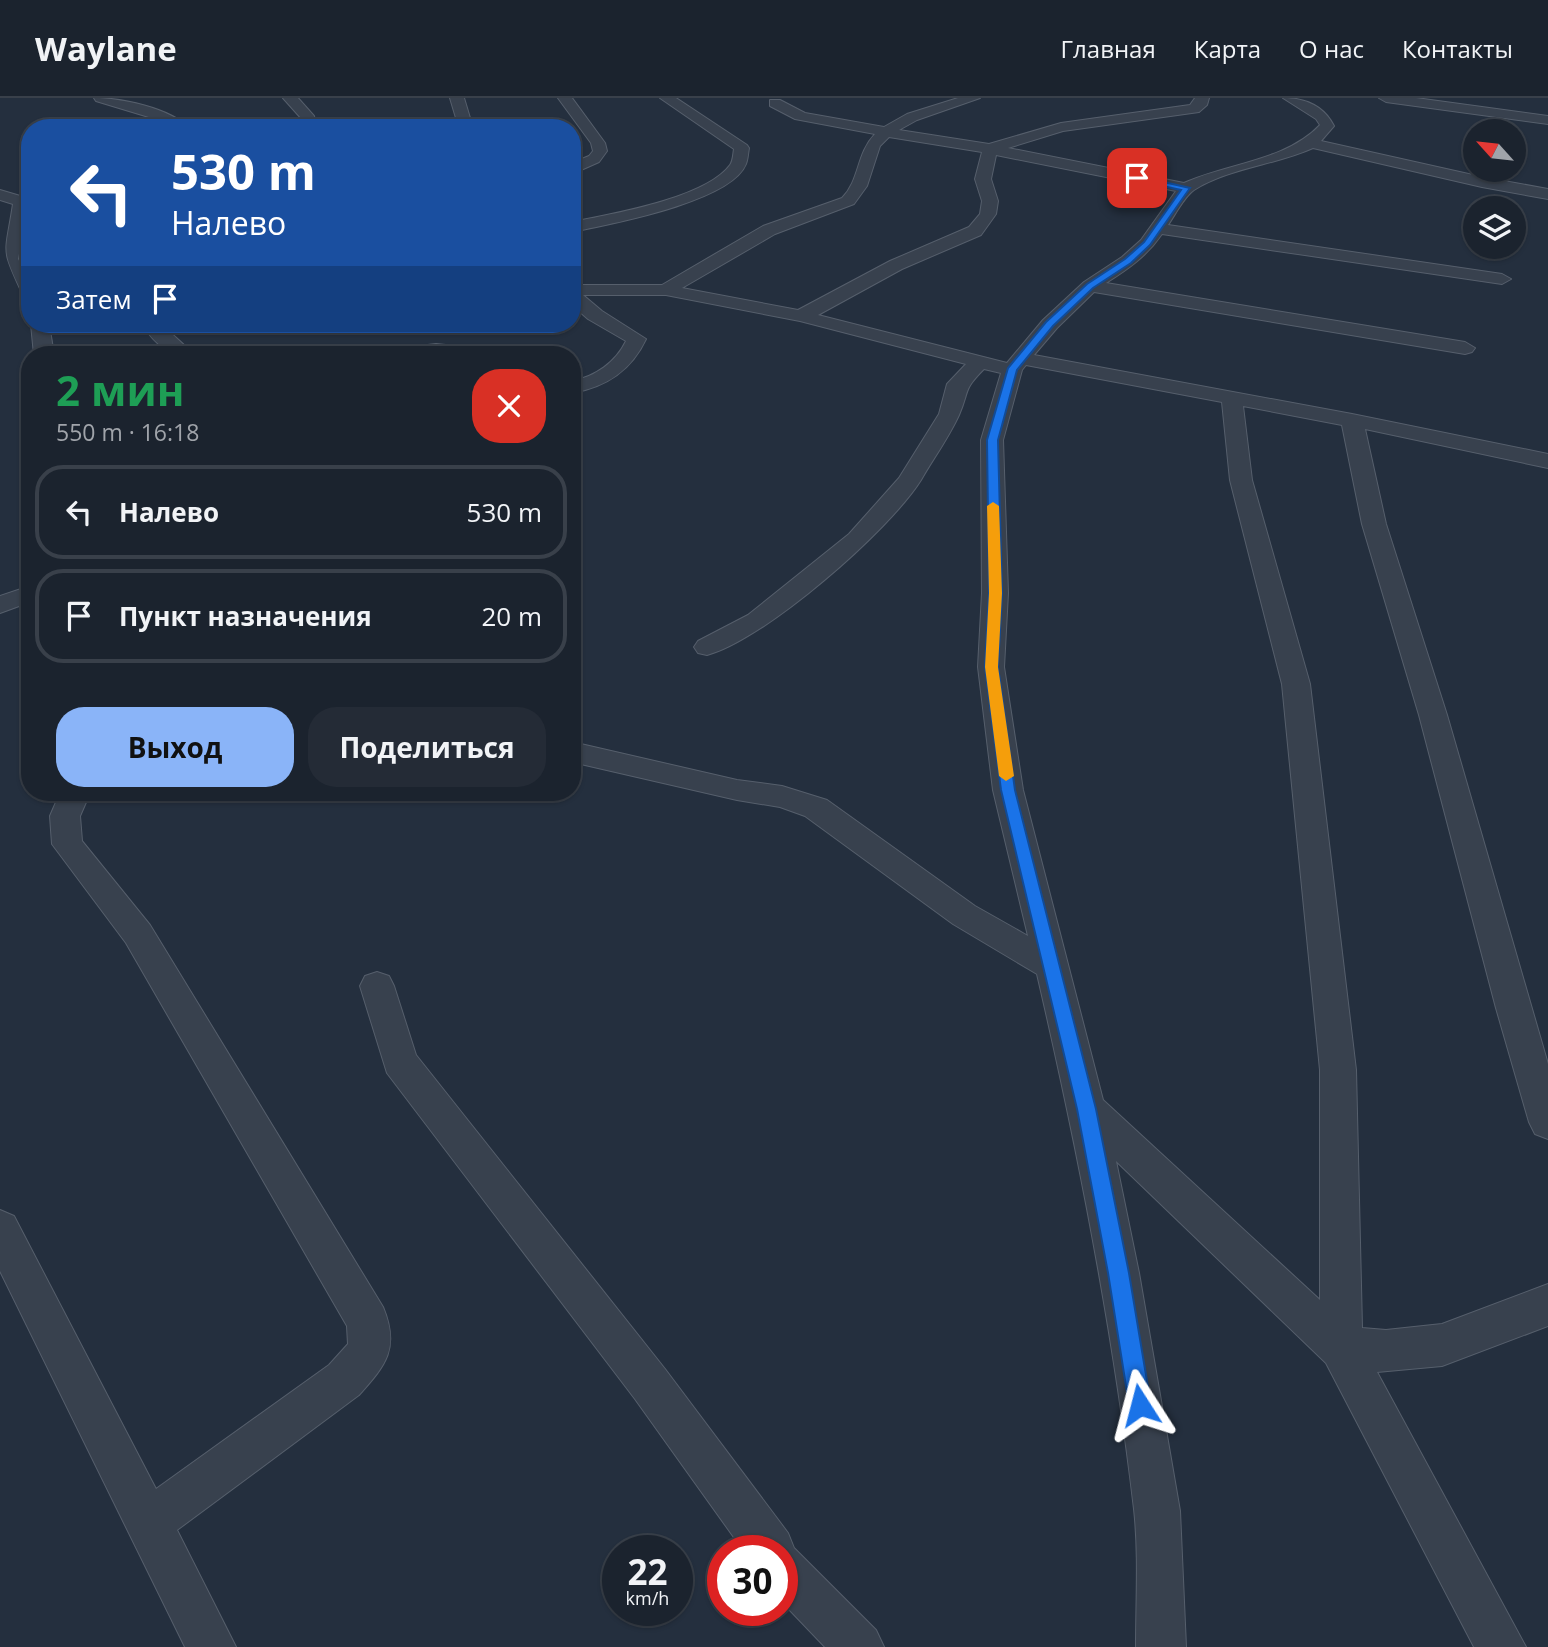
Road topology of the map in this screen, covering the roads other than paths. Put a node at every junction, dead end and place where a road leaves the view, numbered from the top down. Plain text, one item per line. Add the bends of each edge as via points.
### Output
1 (101, 98) edge
2 (157, 98) edge
3 (290, 98) edge
4 (457, 98) edge
5 (565, 98) edge
6 (667, 98) edge
7 (803, 98) edge
8 (974, 98) edge
9 (1202, 98) edge
10 (1290, 98) edge
11 (1386, 98) edge
12 (772, 101) edge
13 (143, 112) junction
14 (168, 119) edge
15 (308, 119) edge
16 (463, 119) edge
17 (580, 119) edge
18 (581, 120) edge
19 (1548, 120) edge
20 (887, 131) junction
21 (1311, 143) junction
22 (990, 149) junction
23 (581, 165) edge
24 (1186, 188) junction
25 (1548, 194) edge
26 (0, 195) edge
27 (21, 201) edge
28 (21, 213) edge
29 (581, 225) edge
30 (1159, 229) junction
31 (1502, 279) dead end
32 (21, 280) edge
33 (1090, 286) junction
34 (667, 290) junction
35 (581, 293) edge
36 (581, 302) edge
37 (801, 316) junction
38 (158, 333) edge
39 (174, 346) edge
40 (1465, 348) dead end
41 (978, 363) junction
42 (1016, 364) junction
43 (581, 385) edge
44 (1232, 398) junction
45 (1352, 420) junction
46 (1548, 461) edge
47 (21, 597) edge
48 (0, 605) edge
49 (707, 647) dead end
50 (581, 754) edge
51 (72, 801) edge
52 (1054, 968) junction
53 (377, 986) dead end
54 (1087, 1109) junction
55 (1548, 1122) edge
56 (0, 1229) edge
57 (1548, 1304) edge
58 (1340, 1348) junction
59 (148, 1524) junction
60 (760, 1535) edge
61 (798, 1583) edge
62 (211, 1647) edge
63 (859, 1647) edge
64 (1161, 1647) edge
65 (1501, 1647) edge

1 - 13 street
2 - 13 street
3 - 15 street
4 - 16 street
5 - 17 street
6 - 29 street via 742,148 738,166 692,196
7 - 12 street
8 - 20 street
9 - 22 street via 1194,109 1061,127
10 - 21 street via 1326,121 1326,129
11 - 19 street
12 - 20 street via 800,116
13 - 14 street
18 - 23 street via 600,151
20 - 22 street
20 - 34 street via 874,142 864,176 848,201 769,230
21 - 24 street
21 - 25 street
22 - 24 street
22 - 37 street via 983,179 990,201 988,214 975,231 895,265
24 - 30 street
26 - 27 street
28 - 32 street via 9,263
30 - 31 street
30 - 33 street via 1128,261
33 - 40 street
33 - 42 street
34 - 35 street
34 - 37 street
36 - 43 street via 636,340 615,368
37 - 41 street
38 - 39 street
41 - 42 street
41 - 49 street via 957,384 949,414 908,482 857,539 757,621
42 - 44 street
42 - 52 street via 992,440 995,593 991,667 1008,790
44 - 45 street
44 - 58 street via 1241,480 1298,697 1338,1070
45 - 46 street
45 - 55 street via 1374,524
47 - 48 street
50 - 52 street via 816,808 964,915
51 - 59 street via 65,816 67,844 138,934 368,1322 369,1352 344,1380
52 - 54 street
53 - 60 street via 400,1062 650,1384
54 - 58 street
54 - 64 street via 1157,1511
56 - 59 street
57 - 58 street via 1442,1345 1386,1351
58 - 65 street
59 - 62 street
61 - 63 street

